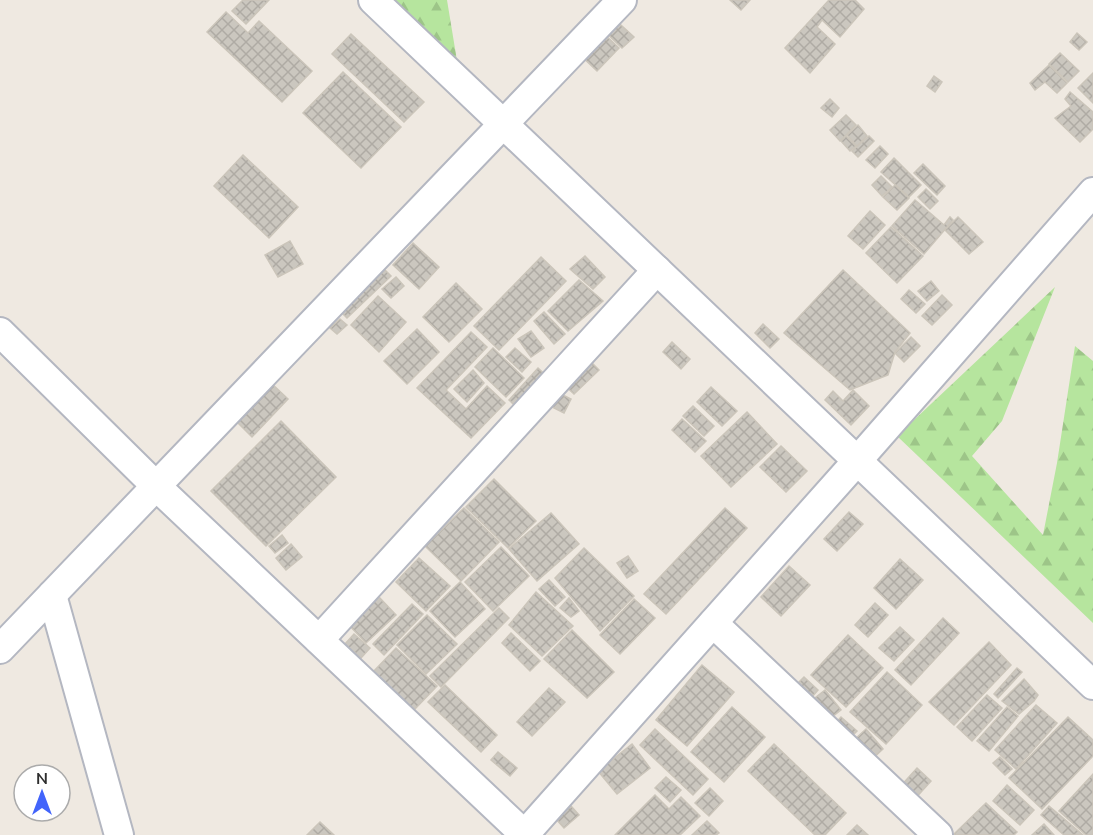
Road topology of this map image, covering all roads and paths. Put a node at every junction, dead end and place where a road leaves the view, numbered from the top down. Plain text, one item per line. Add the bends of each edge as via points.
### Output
1 (373, 0) edge
2 (622, 0) edge
3 (503, 124) junction
4 (1093, 192) edge
5 (657, 270) junction
6 (0, 332) edge
7 (857, 461) junction
8 (156, 486) junction
9 (52, 595) junction
10 (713, 623) junction
11 (319, 640) junction
12 (0, 649) edge
13 (1093, 685) edge
14 (119, 835) edge
15 (524, 835) edge
16 (938, 835) edge

1 - 3 street
2 - 3 street
3 - 5 street
3 - 8 street
4 - 7 street
5 - 7 street
5 - 11 street
6 - 8 street
7 - 10 street
7 - 13 street
8 - 9 street
8 - 11 street
9 - 12 street
9 - 14 street
10 - 15 street
10 - 16 street
11 - 15 street

